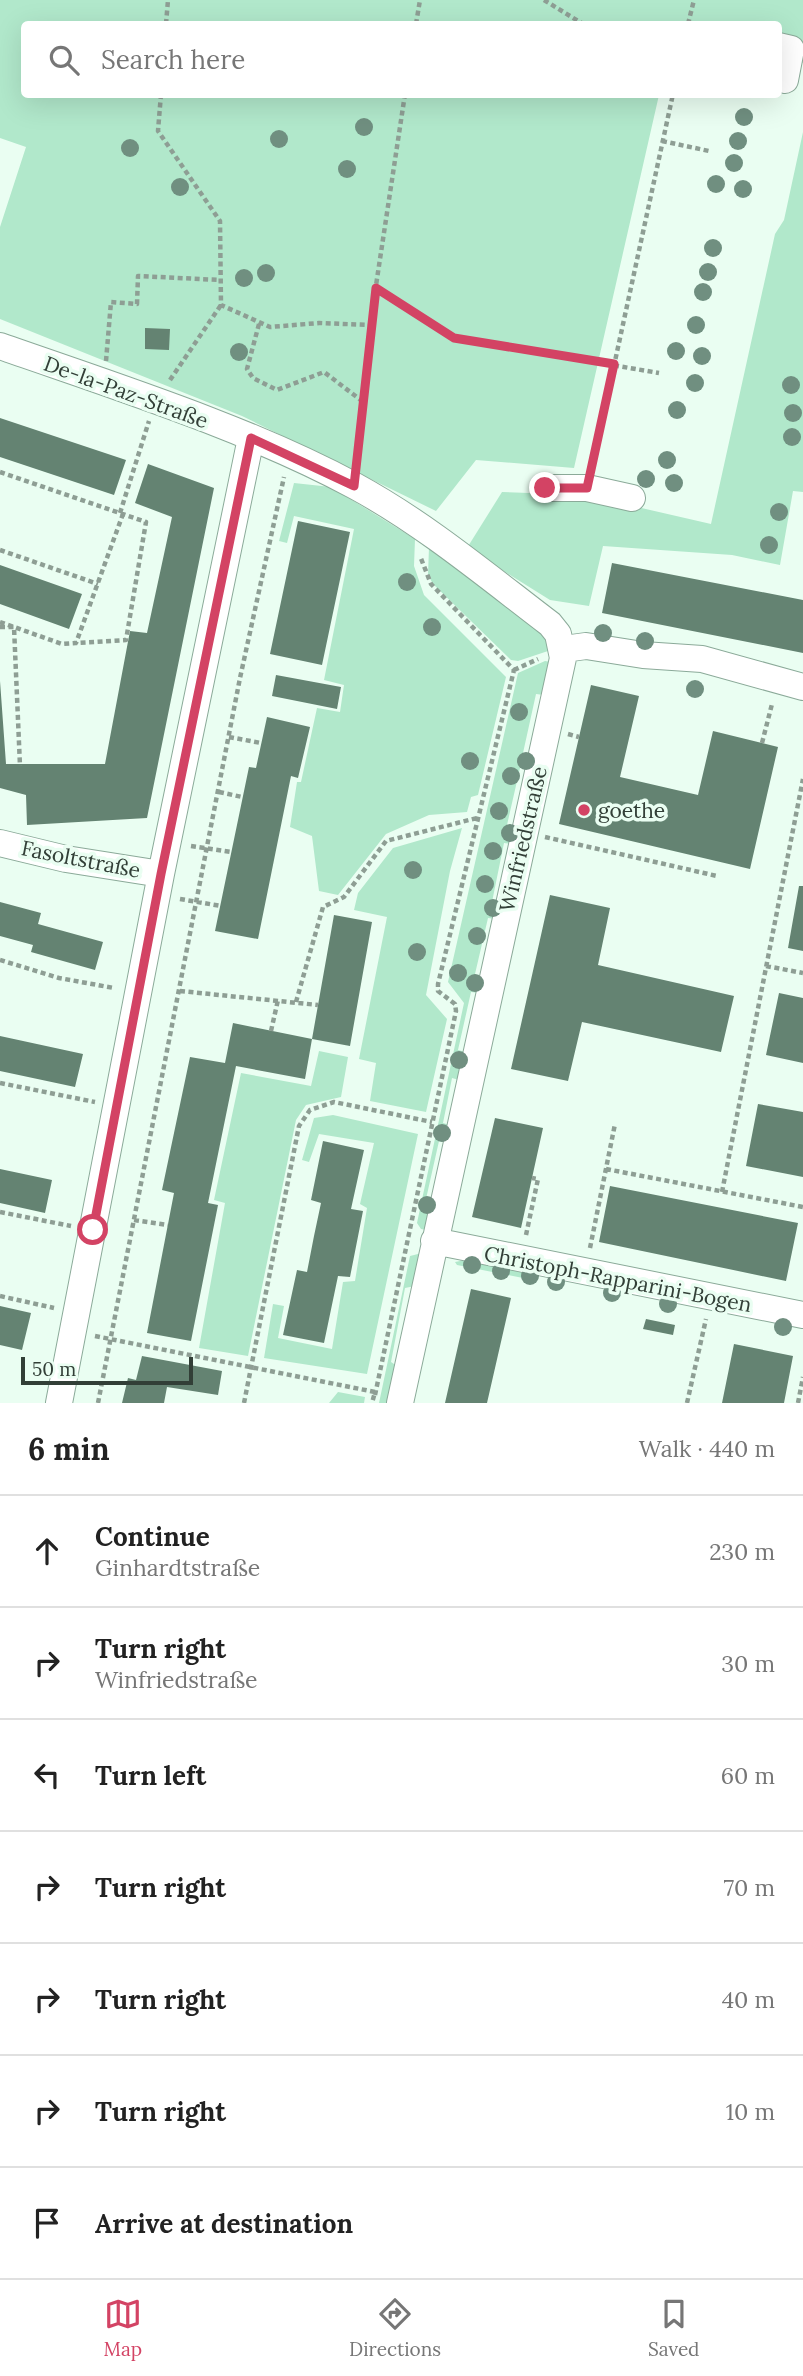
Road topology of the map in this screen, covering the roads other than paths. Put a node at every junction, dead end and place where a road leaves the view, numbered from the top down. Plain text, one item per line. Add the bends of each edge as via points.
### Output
1 (782, 47) edge
2 (785, 80) dead end
3 (0, 346) edge
4 (251, 438) junction
5 (545, 488) dead end
6 (632, 498) dead end
7 (564, 649) junction
8 (803, 687) edge
9 (0, 843) edge
10 (161, 874) junction
11 (434, 1241) junction
12 (803, 1315) edge
13 (59, 1403) edge
14 (400, 1403) edge

1 - 2 street via 792,49
3 - 4 street, De-la-Paz-Straße
4 - 7 street via 354,486 422,527 550,624
4 - 10 street
5 - 6 street via 587,488
7 - 8 street via 586,646 702,659
7 - 11 street, Winfriedstraße
9 - 10 street, Fasoltstraße
10 - 13 street
11 - 12 street, Christoph-Rapparini-Bogen
11 - 14 street, Winfriedstraße

